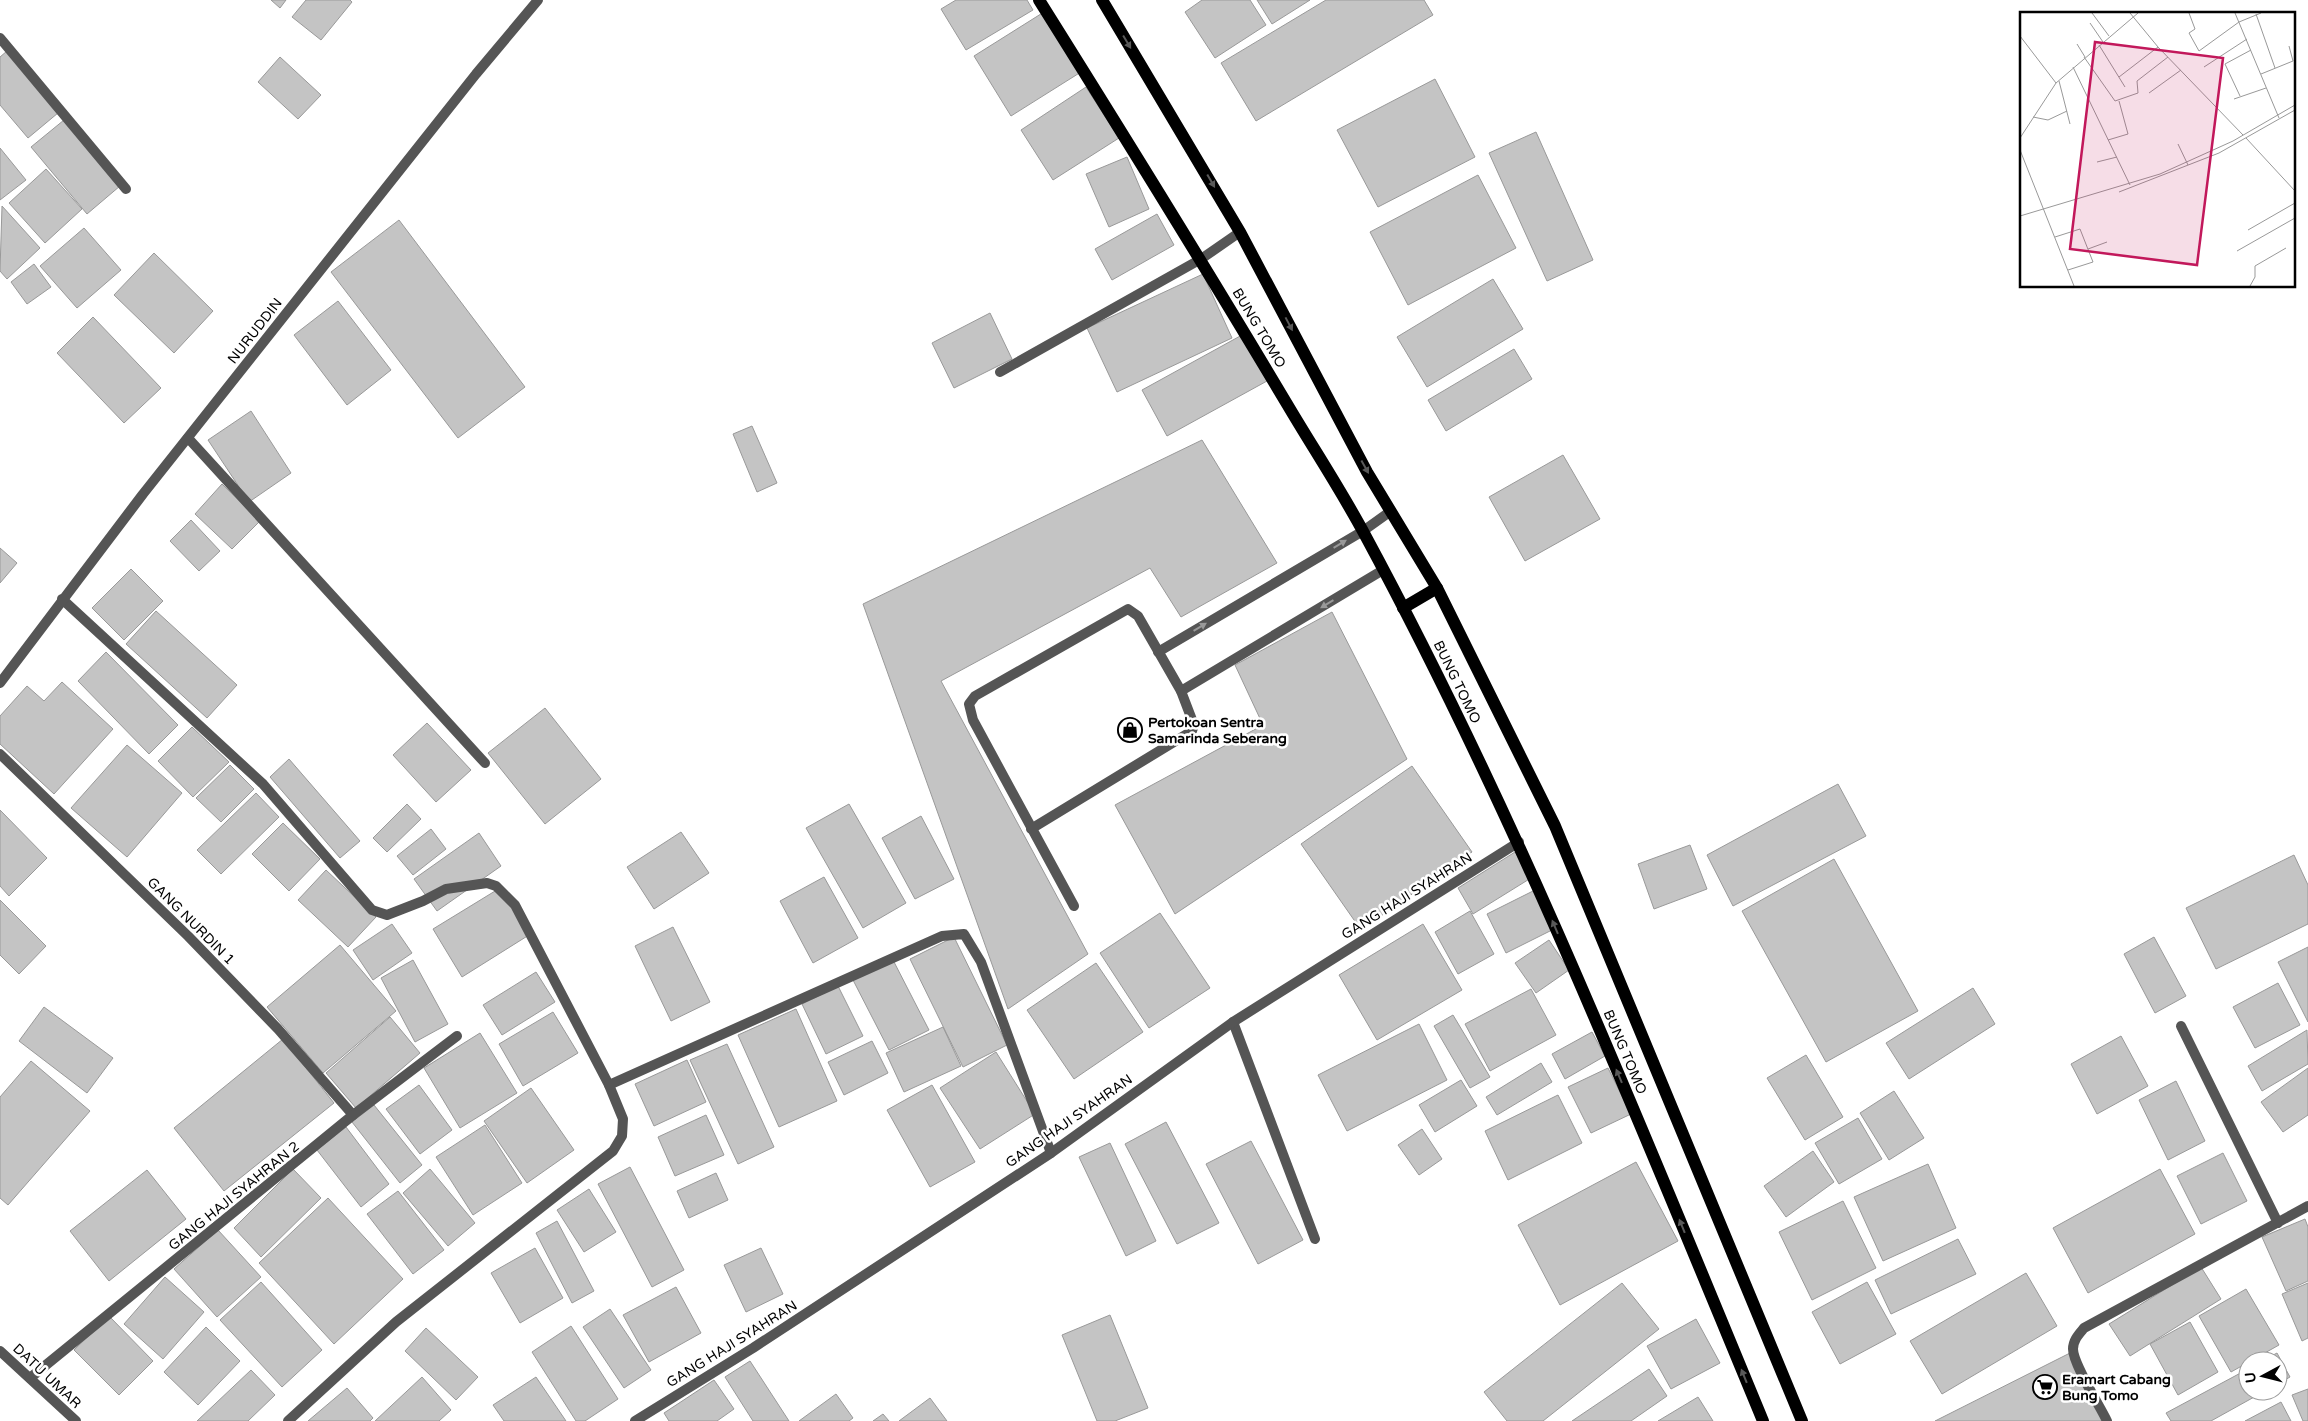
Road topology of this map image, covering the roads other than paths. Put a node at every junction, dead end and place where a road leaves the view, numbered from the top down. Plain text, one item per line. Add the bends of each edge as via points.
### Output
1 (538, 0) edge
2 (1039, 0) edge
3 (1102, 0) edge
4 (0, 38) edge
5 (126, 189) dead end
6 (1240, 232) junction
7 (1202, 259) junction
8 (1000, 372) dead end
9 (188, 438) junction
10 (1391, 511) junction
11 (1363, 531) junction
12 (1383, 570) junction
13 (1437, 588) junction
14 (62, 599) junction
15 (1403, 608) junction
16 (1158, 652) junction
17 (0, 683) edge
18 (1181, 691) junction
19 (0, 754) edge
20 (485, 763) dead end
21 (1031, 829) junction
22 (1518, 842) junction
23 (1074, 906) dead end
24 (1233, 1022) junction
25 (2181, 1026) dead end
26 (457, 1036) dead end
27 (609, 1085) junction
28 (353, 1116) junction
29 (1052, 1153) junction
30 (2308, 1206) edge
31 (2278, 1222) junction
32 (1315, 1239) dead end
33 (0, 1351) edge
34 (30, 1378) junction
35 (76, 1421) edge
36 (288, 1421) edge
37 (635, 1421) edge
38 (1763, 1421) edge
39 (1802, 1421) edge
40 (2107, 1421) edge

1 - 9 street, NURUDDIN
2 - 7 main road, BUNG TOMO
3 -> 6 main road, BUNG TOMO
4 - 5 street
6 - 7 street
6 -> 10 main road, BUNG TOMO
7 - 8 street
7 - 11 main road, BUNG TOMO
9 - 14 street, NURUDDIN
9 - 20 street
10 - 11 street
10 - 13 main road, BUNG TOMO
11 - 12 main road, BUNG TOMO
16 -> 11 street
12 - 15 main road, BUNG TOMO
12 -> 18 street
13 - 15 main road
13 - 39 main road, BUNG TOMO via 1554,826
14 - 17 street, NURUDDIN
14 - 27 street via 263,784 372,910 387,915 446,889 487,883 496,886 515,905
15 - 22 main road, BUNG TOMO
16 - 18 street
16 - 21 street via 1138,616 1128,609 975,696 969,704 973,720
18 - 21 street via 1194,725 1192,730
19 - 28 street, GANG NURDIN 1 via 188,936 278,1029
21 - 23 street
22 - 24 street, GANG HAJI SYAHRAN
38 -> 22 main road, BUNG TOMO
24 - 29 street, GANG HAJI SYAHRAN
24 - 32 street
25 - 31 street
26 - 28 street, GANG HAJI SYAHRAN 2
27 - 29 street via 942,936 964,934 981,962
27 - 36 street via 623,1119 622,1136 613,1151 396,1322
28 - 34 street, GANG HAJI SYAHRAN 2
29 - 37 street, GANG HAJI SYAHRAN via 762,1343
30 - 31 street
31 - 40 street via 2084,1328 2076,1337 2073,1349 2078,1366
33 - 34 street, DATU UMAR
34 - 35 street, DATU UMAR

